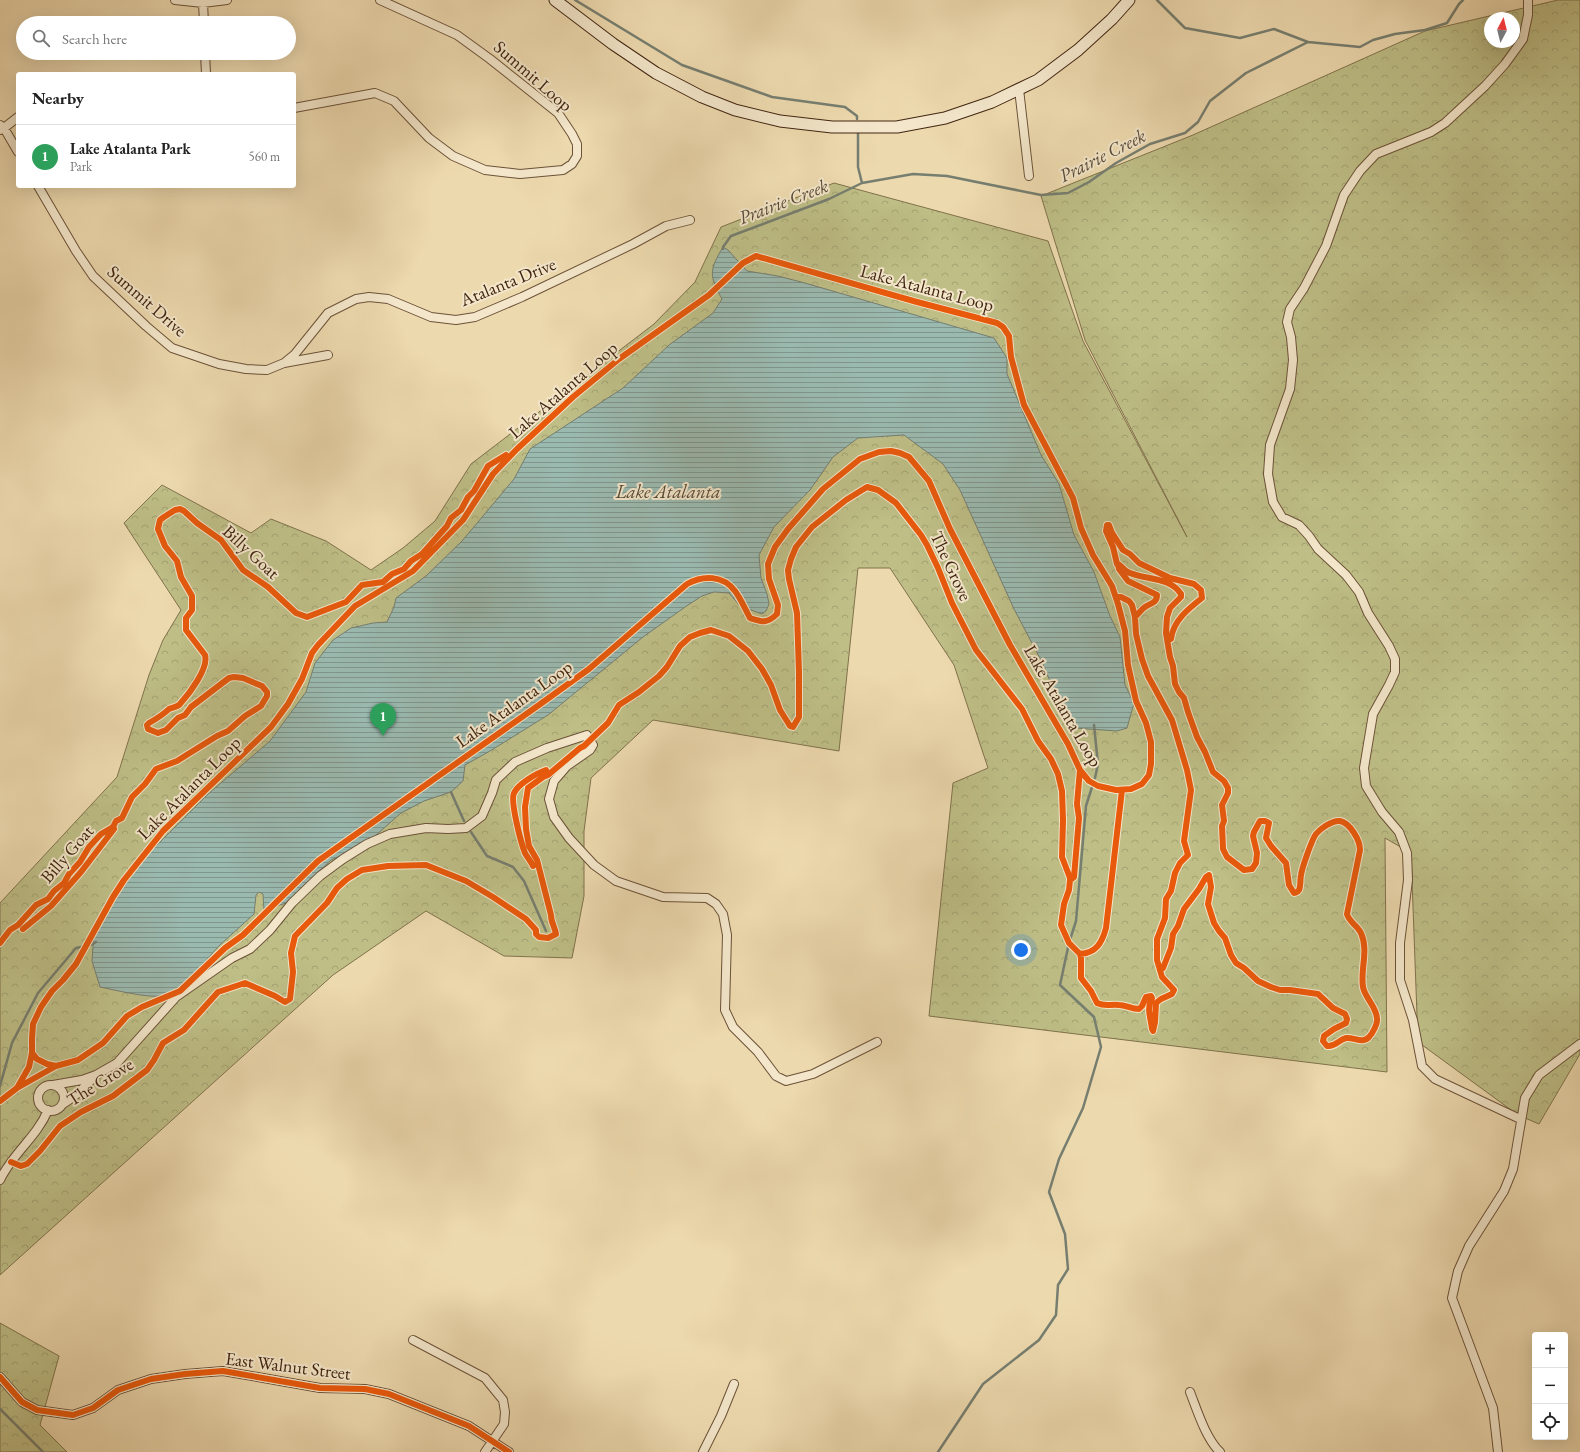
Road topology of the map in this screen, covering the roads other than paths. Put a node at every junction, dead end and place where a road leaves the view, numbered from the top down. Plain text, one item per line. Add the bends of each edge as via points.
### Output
1 (175, 0) edge
2 (227, 0) edge
3 (380, 0) edge
4 (555, 0) edge
5 (1129, 0) edge
6 (1528, 0) edge
7 (203, 4) junction
8 (204, 16) edge
9 (205, 60) edge
10 (206, 72) edge
11 (1019, 89) junction
12 (296, 108) edge
13 (16, 118) edge
14 (1, 128) edge
15 (16, 149) edge
16 (1030, 176) dead end
17 (39, 188) edge
18 (690, 220) dead end
19 (328, 355) dead end
20 (284, 363) junction
21 (878, 1042) dead end
22 (1580, 1044) edge
23 (96, 1075) junction
24 (53, 1085) junction
25 (62, 1104) junction
26 (48, 1110) junction
27 (1520, 1119) junction
28 (0, 1180) edge
29 (413, 1340) dead end
30 (0, 1377) edge
31 (734, 1384) dead end
32 (1190, 1392) dead end
33 (493, 1441) junction
34 (485, 1452) edge
35 (509, 1452) edge
36 (703, 1452) edge
37 (1220, 1452) edge
38 (1498, 1452) edge

1 - 7 street
2 - 7 street
3 - 12 street, Summit Loop via 457,35 558,113 577,144 578,156 572,164 563,170 520,174 485,170 453,156 429,138 394,101 375,93
4 - 11 main road via 656,73 702,97 735,110 780,121 832,126 896,127 945,118 992,102
5 - 11 main road via 1078,50 1038,80
6 - 27 street via 1523,39 1485,86 1445,123 1431,132 1376,154 1360,171 1344,195 1326,246 1290,309 1287,322 1293,360 1290,390 1270,445 1268,474 1272,502 1282,517 1299,525 1318,549 1360,592 1368,614 1390,646 1395,659 1395,672 1373,714 1364,768 1366,786 1382,812 1399,832 1407,853 1408,880 1400,943 1400,980 1413,1020 1422,1066 1435,1079
7 - 8 street
9 - 10 street
11 - 16 street
13 - 14 street
14 - 15 street
17 - 20 street, Summit Drive via 93,276 172,348 219,364 246,369 267,370
18 - 20 street, Atalanta Drive via 666,226 633,244 475,317 456,320 431,317 388,299 356,299 328,313 295,354
19 - 20 street, Summit Drive
21 - 23 street via 813,1074 786,1081 776,1076 758,1052 733,1027 725,1010 727,936 723,914 716,904 706,898 663,897 616,881 594,865 554,817 549,800 554,781 567,766 590,750 593,745 587,735 515,762 496,780 482,816 466,828 426,828 390,834 366,844 343,859 320,876 250,949 232,958 176,997 117,1063
22 - 27 street via 1539,1075 1525,1098
23 - 24 street
23 - 25 street
24 - 25 street via 63,1092
24 - 26 street via 45,1087 40,1093 39,1102
25 - 26 street via 56,1109
26 - 28 street via 42,1123
27 - 38 street via 1513,1169 1504,1191 1469,1246 1458,1271 1452,1298 1493,1408
29 - 33 street via 485,1378 503,1400 504,1424
30 - 33 street, East Walnut Street via 22,1402 37,1410 73,1415 93,1408 118,1390 151,1379 185,1374 223,1371 320,1388 365,1389 389,1394 469,1426
31 - 36 street
32 - 37 street via 1205,1429 1215,1448
33 - 34 street
33 - 35 street, East Walnut Street

